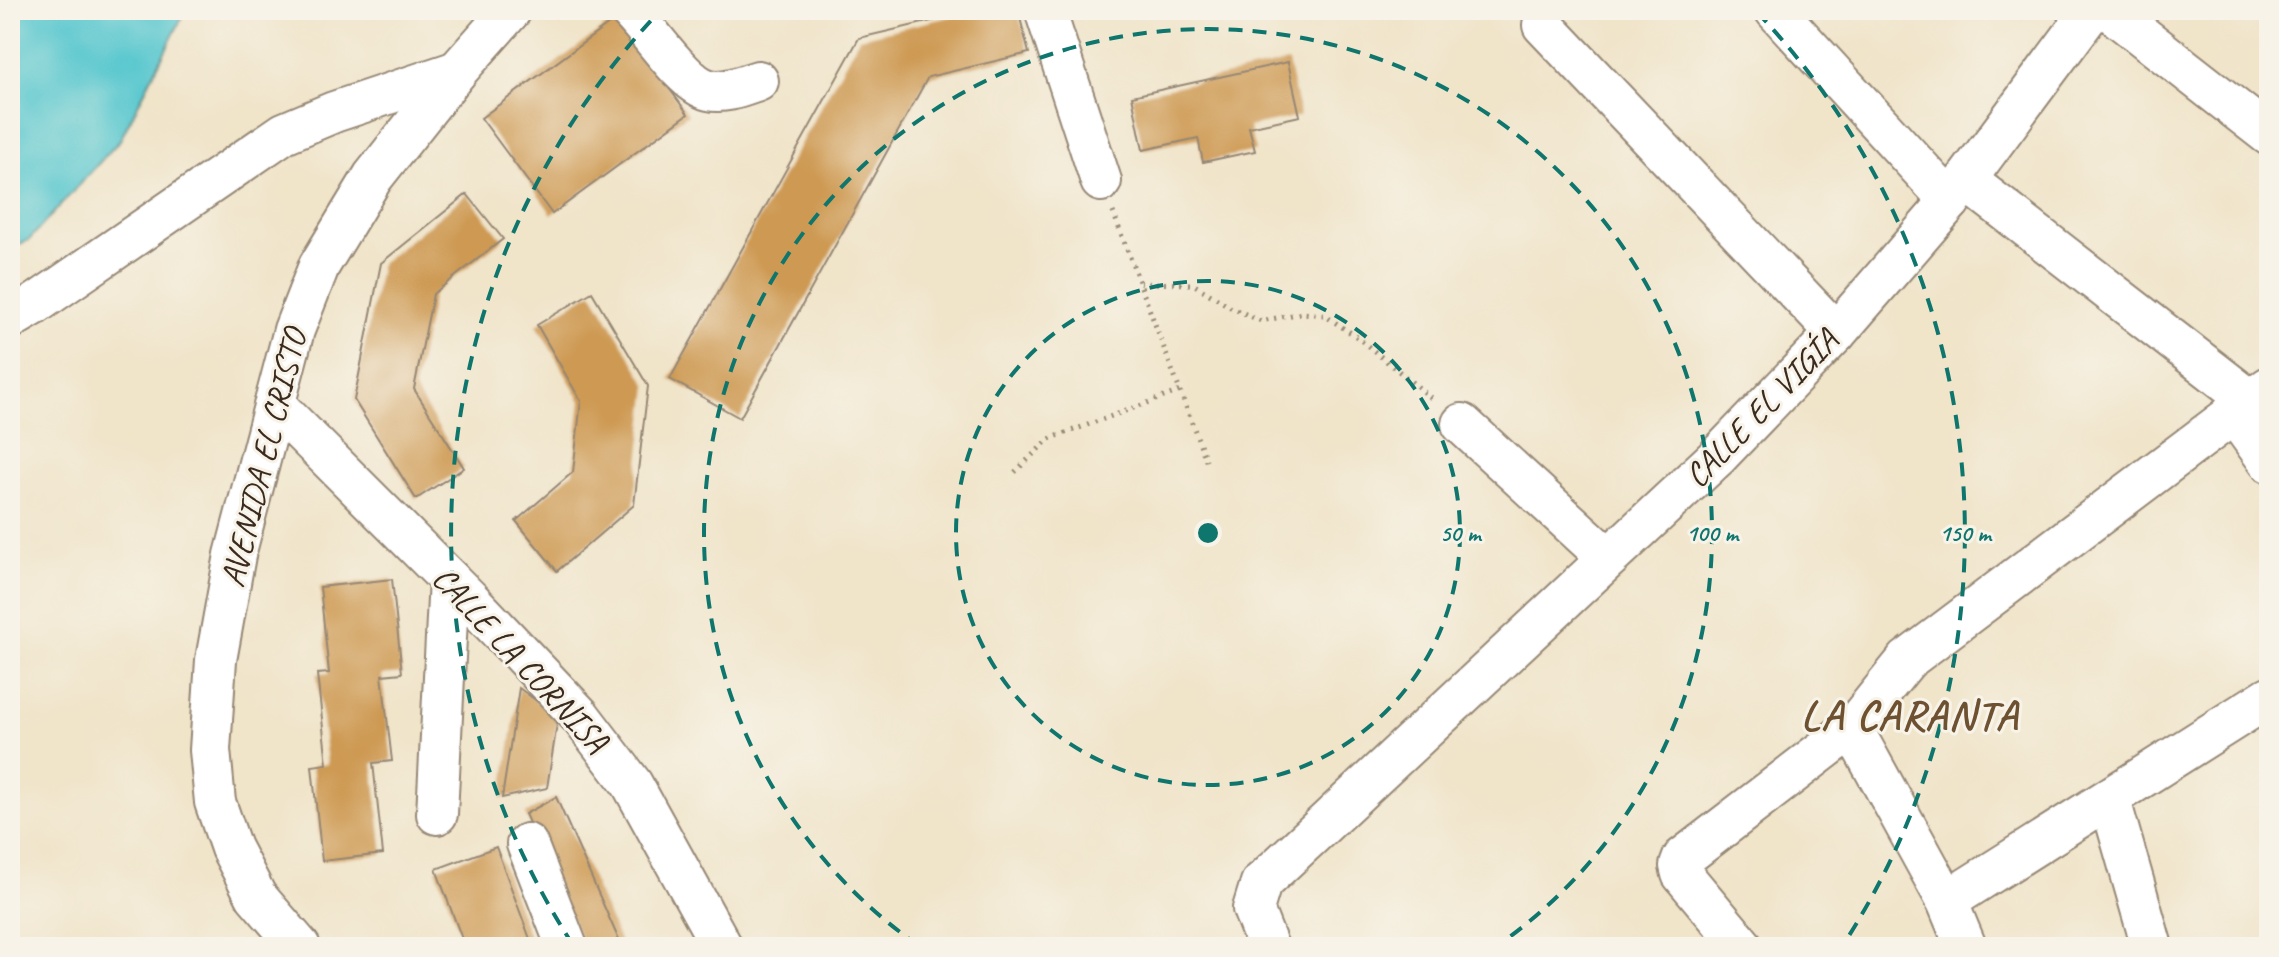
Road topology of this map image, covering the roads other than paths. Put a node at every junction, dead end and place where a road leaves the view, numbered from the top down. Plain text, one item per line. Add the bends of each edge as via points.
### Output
1 (511, 10) edge
2 (629, 10) edge
3 (1045, 10) edge
4 (1775, 10) edge
5 (2092, 10) edge
6 (2109, 10) edge
7 (1543, 25) dead end
8 (457, 71) junction
9 (758, 81) dead end
10 (2269, 135) edge
11 (1101, 181) road end
12 (1958, 190) junction
13 (10, 319) edge
14 (1836, 333) junction
15 (2251, 399) edge
16 (275, 405) junction
17 (1462, 424) road end
18 (2269, 462) edge
19 (1608, 558) junction
20 (449, 579) junction
21 (2269, 697) edge
22 (1852, 728) junction
23 (2110, 800) junction
24 (437, 814) dead end
25 (527, 844) dead end
26 (1947, 901) junction
27 (300, 947) edge
28 (567, 947) edge
29 (722, 947) edge
30 (1268, 947) edge
31 (1743, 947) edge
32 (1966, 947) edge
33 (2152, 947) edge

1 - 8 street, AVENIDA EL CRISTO
2 - 9 street via 686,75 707,90 727,91
3 - 11 street
4 - 12 street
5 - 12 street, CALLE EL VIGÍA
6 - 10 street
7 - 14 street
8 - 13 street via 284,133
8 - 16 street, AVENIDA EL CRISTO via 373,177 319,266 294,330
12 - 14 street, CALLE EL VIGÍA
12 - 15 street
14 - 19 street, CALLE EL VIGÍA via 1717,457
15 - 18 street
15 - 22 street via 1907,660
16 - 20 street, CALLE LA CORNISA
16 - 27 street, AVENIDA EL CRISTO via 235,555 216,660 210,750 215,802 231,848 256,896
17 - 19 street
19 - 30 street, CALLE EL VIGÍA via 1261,883 1253,909
20 - 24 street
20 - 29 street, CALLE LA CORNISA via 580,716 632,784
21 - 23 street
22 - 26 street
22 - 31 street via 1683,858 1682,874
23 - 26 street
23 - 33 street
25 - 28 street
26 - 32 street

